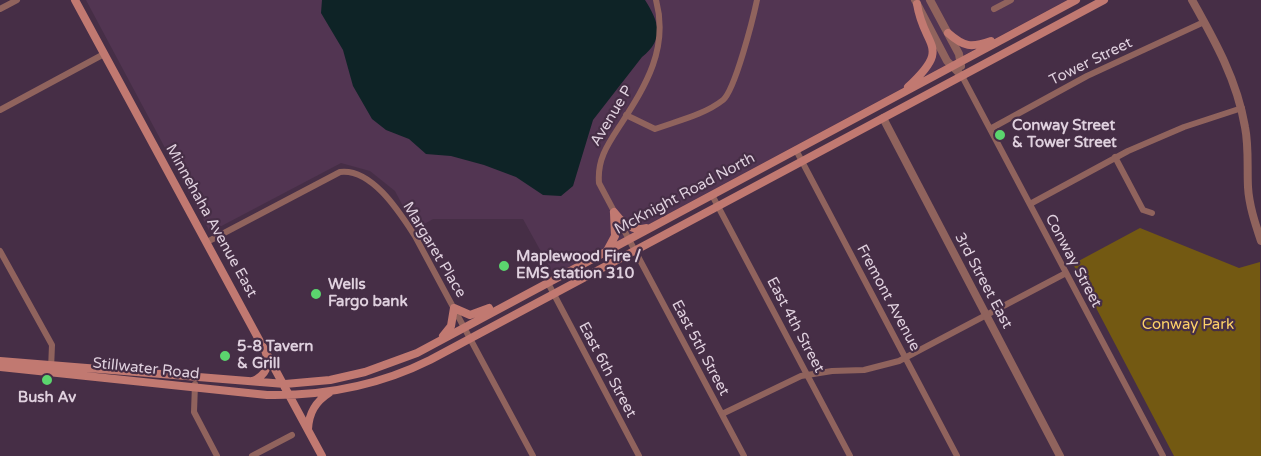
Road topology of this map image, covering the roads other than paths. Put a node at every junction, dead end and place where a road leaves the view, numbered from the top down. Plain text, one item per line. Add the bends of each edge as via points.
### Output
1 (17, 0) edge
2 (75, 0) edge
3 (656, 0) edge
4 (758, 0) edge
5 (1011, 0) edge
6 (1076, 0) edge
7 (1104, 0) edge
8 (1192, 0) edge
9 (923, 1) edge
10 (0, 9) edge
11 (994, 9) dead end
12 (1204, 22) junction
13 (1017, 32) junction
14 (948, 33) junction
15 (104, 54) junction
16 (956, 64) junction
17 (962, 76) junction
18 (898, 96) junction
19 (1242, 108) junction
20 (0, 110) edge
21 (626, 116) junction
22 (883, 118) junction
23 (990, 129) junction
24 (796, 150) junction
25 (1115, 157) junction
26 (802, 161) junction
27 (712, 195) junction
28 (1030, 204) junction
29 (718, 206) junction
30 (614, 212) junction
31 (1152, 213) dead end
32 (655, 226) junction
33 (201, 231) junction
34 (220, 235) junction
35 (629, 239) junction
36 (1261, 241) edge
37 (207, 242) junction
38 (635, 250) junction
39 (0, 251) edge
40 (607, 252) junction
41 (1066, 273) junction
42 (548, 283) junction
43 (554, 294) junction
44 (508, 303) junction
45 (454, 308) junction
46 (986, 316) junction
47 (465, 327) junction
48 (471, 338) junction
49 (436, 342) junction
50 (264, 347) junction
51 (906, 358) junction
52 (0, 361) edge
53 (0, 367) edge
54 (51, 369) junction
55 (807, 374) junction
56 (195, 377) junction
57 (251, 381) junction
58 (285, 384) junction
59 (195, 388) junction
60 (332, 392) junction
61 (290, 395) junction
62 (722, 414) junction
63 (308, 430) junction
64 (292, 435) dead end
65 (217, 456) edge
66 (252, 456) edge
67 (322, 456) edge
68 (533, 456) edge
69 (639, 456) edge
70 (744, 456) edge
71 (850, 456) edge
72 (957, 456) edge
73 (1060, 456) edge
74 (1163, 456) edge

1 - 10 street
2 - 15 main road, Minnehaha Avenue East
3 - 21 street, Avenue P via 660,31 657,54 649,77
4 - 21 street via 725,98 708,109 655,129
5 - 11 street
6 - 13 main road
7 - 17 main road, McKnight Road North
8 - 12 street
9 - 14 street
9 - 16 street via 947,60
9 - 18 main road via 919,16 933,46 932,58
12 - 19 street via 1231,74
12 - 23 street, Tower Street via 1087,76
13 - 14 main road via 971,46 963,45
13 - 16 main road, McKnight Road North
14 - 16 street via 959,54
15 - 20 street
15 - 33 main road, Minnehaha Avenue East
16 - 17 street
16 - 18 main road, McKnight Road North
17 - 22 main road, McKnight Road North
17 - 23 street, Conway Street
18 - 24 main road, McKnight Road North
19 - 25 street via 1184,127
19 - 36 street via 1249,192
21 - 30 street, Avenue P via 603,152 598,171
22 - 26 main road, McKnight Road North
22 - 46 street, 3rd Street East
23 - 28 street, Conway Street
24 - 26 street, Fremont Avenue
24 - 27 main road, McKnight Road North
25 - 28 street
25 - 31 street via 1143,210
26 - 29 main road, McKnight Road North
26 - 51 street, Fremont Avenue
27 - 29 street, East 4th Street
27 - 32 main road, McKnight Road North
28 - 41 street, Conway Street
29 - 38 main road, McKnight Road North
29 - 55 street, East 4th Street
30 - 32 main road via 632,228
30 - 35 street, Avenue P
30 - 40 main road via 615,236
32 - 35 main road, McKnight Road North
33 - 34 street
33 - 37 main road, Minnehaha Avenue East
34 - 37 street, Margaret Place
34 - 45 street, Margaret Place via 331,176 350,171 373,184 402,216
35 - 38 street, East 5th Street
35 - 40 main road, McKnight Road North
37 - 50 main road, Minnehaha Avenue East
38 - 43 main road, McKnight Road North
38 - 62 street, East 5th Street
39 - 54 street via 52,345
40 - 42 main road, McKnight Road North
41 - 46 street
41 - 74 street, Conway Street
42 - 43 street, East 6th Street
42 - 44 main road, McKnight Road North
43 - 48 main road, McKnight Road North
43 - 69 street, East 6th Street
44 - 45 main road via 470,315
44 - 47 main road, McKnight Road North
45 - 47 street, Margaret Place
45 - 49 main road via 452,326
46 - 51 street
46 - 73 street, 3rd Street East
47 - 48 street, Margaret Place
47 - 49 main road, McKnight Road North
48 - 60 main road, McKnight Road North via 401,373
48 - 68 street, Margaret Place
49 - 58 main road, McKnight Road North via 365,372
50 - 57 main road via 267,371
50 - 58 main road, Minnehaha Avenue East
51 - 55 street via 864,370
51 - 72 street, Fremont Avenue
52 - 54 main road, Stillwater Road
53 - 54 main road, Stillwater Road
54 - 56 main road, Stillwater Road
54 - 59 main road, Stillwater Road
55 - 62 street
55 - 71 street, East 4th Street
56 - 57 main road, Stillwater Road
56 - 59 street
57 - 58 main road, Stillwater Road
58 - 61 main road, Minnehaha Avenue East
59 - 61 main road, Stillwater Road
59 - 65 street via 194,412
60 - 61 main road, McKnight Road North
60 - 63 main road via 312,410
61 - 63 main road, Minnehaha Avenue East
62 - 70 street, East 5th Street
63 - 67 main road, Minnehaha Avenue East
64 - 66 street

